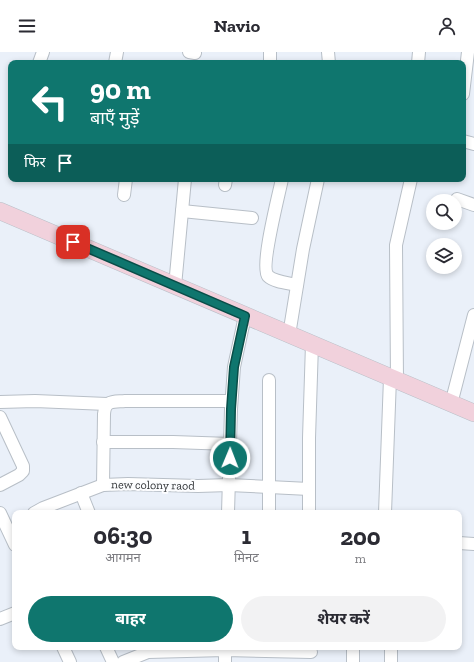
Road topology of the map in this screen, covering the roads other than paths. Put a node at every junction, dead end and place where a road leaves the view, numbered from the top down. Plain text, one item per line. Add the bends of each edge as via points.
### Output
1 (468, 52) edge
2 (466, 69) edge
3 (126, 182) edge
4 (185, 182) edge
5 (281, 182) edge
6 (317, 182) edge
7 (410, 182) edge
8 (124, 194) dead end
9 (462, 200) edge
10 (474, 205) edge
11 (0, 211) edge
12 (182, 211) junction
13 (252, 218) dead end
14 (297, 285) junction
15 (175, 286) junction
16 (474, 315) edge
17 (245, 316) junction
18 (290, 334) junction
19 (471, 337) edge
20 (312, 344) junction
21 (394, 379) junction
22 (270, 380) dead end
23 (231, 401) junction
24 (0, 402) edge
25 (107, 404) junction
26 (451, 404) junction
27 (474, 413) edge
28 (0, 417) edge
29 (104, 442) junction
30 (230, 444) junction
31 (0, 485) edge
32 (104, 485) junction
33 (229, 485) junction
34 (269, 487) junction
35 (309, 488) junction
36 (81, 493) junction
37 (43, 510) edge
38 (88, 510) edge
39 (228, 510) edge
40 (269, 510) edge
41 (309, 510) edge
42 (385, 510) edge
43 (0, 513) edge
44 (7, 527) edge
45 (12, 538) edge
46 (462, 543) edge
47 (474, 544) edge
48 (12, 614) edge
49 (0, 620) edge
50 (64, 650) edge
51 (107, 650) edge
52 (258, 650) edge
53 (277, 650) edge
54 (353, 650) edge
55 (391, 650) edge
56 (225, 653) edge
57 (149, 654) edge
58 (311, 654) edge
59 (70, 662) edge
60 (112, 662) edge
61 (123, 662) edge
62 (353, 662) edge
63 (390, 662) edge

1 - 2 street
3 - 8 street
4 - 12 street
5 - 14 street via 265,268 270,278
6 - 14 street
7 - 21 street via 396,245
9 - 10 street
11 - 15 main road
12 - 13 street
12 - 15 street
14 - 18 street
15 - 17 main road
16 - 19 street
17 - 18 main road
17 - 23 street via 234,367
18 - 20 main road
19 - 26 street
20 - 21 main road
20 - 35 street
21 - 26 main road
21 - 42 street
22 - 34 street
23 - 25 street via 125,401
23 - 30 street
24 - 25 street
25 - 29 street via 104,408
26 - 27 main road
28 - 31 street via 23,466 23,471 19,475
29 - 30 street
29 - 32 street
30 - 33 street
32 - 33 street, new colony raod
32 - 36 street, new colony raod
33 - 34 street, new colony raod
33 - 39 street
34 - 35 street, new colony raod
34 - 40 street
35 - 41 street
36 - 37 street, new colony raod
36 - 38 street
43 - 44 street
44 - 45 street
46 - 47 street
48 - 49 street
50 - 59 street
51 - 60 street
52 - 56 street
53 - 58 street
54 - 62 street
55 - 63 street
56 - 57 street
57 - 61 street

